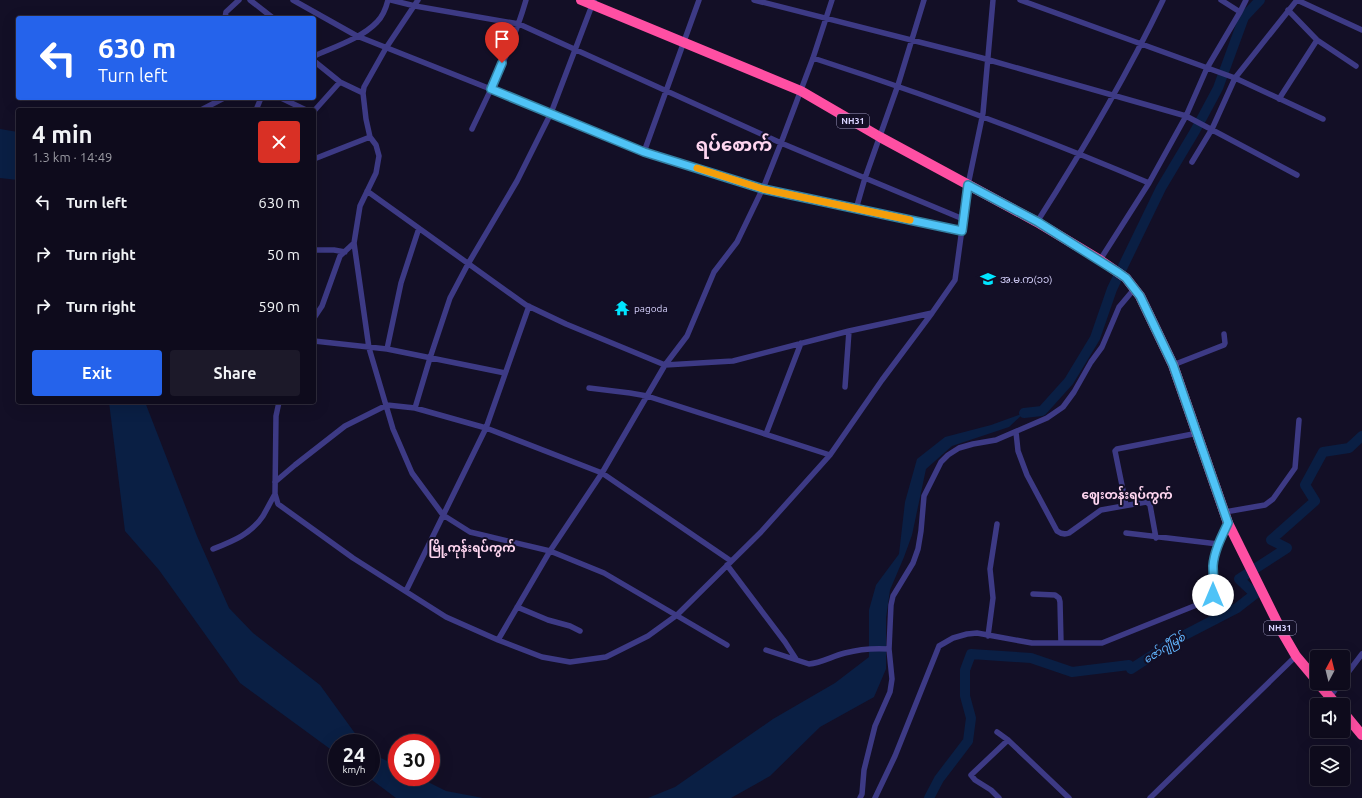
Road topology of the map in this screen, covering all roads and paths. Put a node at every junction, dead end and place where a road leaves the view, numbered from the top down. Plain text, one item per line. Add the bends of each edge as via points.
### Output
1 (239, 0) edge
2 (250, 0) edge
3 (293, 0) edge
4 (390, 0) edge
5 (418, 0) edge
6 (526, 0) edge
7 (581, 0) edge
8 (699, 0) edge
9 (754, 0) edge
10 (833, 0) edge
11 (924, 0) edge
12 (994, 0) edge
13 (1020, 0) edge
14 (1163, 0) edge
15 (1221, 0) edge
16 (1246, 0) edge
17 (1297, 0) edge
18 (593, 2) edge
19 (415, 6) junction
20 (1288, 10) junction
21 (1240, 12) junction
22 (225, 16) edge
23 (271, 16) edge
24 (826, 19) junction
25 (519, 24) junction
26 (1362, 30) edge
27 (357, 36) junction
28 (912, 40) junction
29 (1317, 40) junction
30 (684, 43) junction
31 (1142, 44) junction
32 (386, 48) junction
33 (575, 49) junction
34 (316, 55) edge
35 (813, 58) junction
36 (988, 59) junction
37 (316, 62) edge
38 (1356, 66) dead end
39 (1207, 68) junction
40 (1235, 78) junction
41 (340, 82) junction
42 (898, 86) junction
43 (491, 89) junction
44 (667, 91) junction
45 (801, 91) junction
46 (364, 93) junction
47 (1114, 95) junction
48 (1279, 99) junction
49 (220, 100) edge
50 (285, 100) edge
51 (205, 108) edge
52 (302, 108) edge
53 (316, 109) edge
54 (551, 113) junction
55 (982, 116) junction
56 (1186, 116) junction
57 (1323, 119) dead end
58 (472, 129) dead end
59 (1212, 129) junction
60 (370, 137) junction
61 (880, 137) junction
62 (781, 143) junction
63 (644, 152) junction
64 (1080, 154) junction
65 (316, 158) edge
66 (1192, 162) dead end
67 (1297, 175) dead end
68 (865, 178) junction
69 (1149, 183) junction
70 (968, 185) junction
71 (763, 189) junction
72 (367, 191) junction
73 (856, 209) junction
74 (963, 219) junction
75 (1038, 222) junction
76 (419, 228) junction
77 (962, 231) junction
78 (354, 243) junction
79 (316, 250) edge
80 (345, 252) junction
81 (1100, 260) junction
82 (468, 264) junction
83 (1135, 288) junction
84 (529, 306) junction
85 (932, 313) junction
86 (316, 315) edge
87 (849, 331) junction
88 (1224, 334) dead end
89 (316, 341) edge
90 (801, 343) junction
91 (369, 348) junction
92 (388, 349) junction
93 (430, 358) junction
94 (665, 365) junction
95 (1173, 365) junction
96 (505, 374) junction
97 (845, 387) dead end
98 (589, 388) dead end
99 (647, 396) junction
100 (279, 404) edge
101 (387, 405) junction
102 (415, 408) junction
103 (1299, 420) dead end
104 (486, 428) junction
105 (1016, 432) junction
106 (1198, 433) junction
107 (766, 434) junction
108 (830, 455) junction
109 (602, 473) junction
110 (276, 482) junction
111 (276, 494) junction
112 (1126, 505) junction
113 (1225, 512) junction
114 (443, 515) junction
115 (1228, 523) junction
116 (997, 524) dead end
117 (1126, 533) dead end
118 (1156, 538) junction
119 (1218, 544) junction
120 (214, 549) dead end
121 (550, 551) junction
122 (729, 563) junction
123 (406, 591) junction
124 (1033, 594) dead end
125 (517, 607) junction
126 (677, 615) junction
127 (580, 631) dead end
128 (988, 636) junction
129 (498, 640) junction
130 (1061, 643) junction
131 (727, 644) dead end
132 (888, 648) junction
133 (766, 650) dead end
134 (1362, 654) edge
135 (1296, 656) junction
136 (796, 659) junction
137 (1350, 670) edge
138 (1310, 673) edge
139 (1324, 690) edge
140 (1335, 690) edge
141 (1330, 697) joint
142 (1350, 720) edge
143 (997, 732) dead end
144 (1362, 735) edge
145 (1008, 740) junction
146 (860, 798) edge
147 (875, 798) edge
148 (999, 798) edge
149 (1069, 798) edge
150 (1150, 798) edge

1 - 22 street via 226,12
2 - 23 street
3 - 27 street
4 - 19 street
4 - 27 street via 377,22
5 - 19 street
6 - 25 street
7 - 18 highway, NH31
8 - 30 street
9 - 24 street
10 - 24 street
11 - 28 street
12 - 36 street
13 - 31 street
14 - 31 street
15 - 21 street
16 - 21 street
17 - 20 street
17 - 26 street
18 - 30 highway, NH31
18 - 33 street
19 - 25 street
19 - 32 street
20 - 29 street
20 - 40 street
21 - 39 street
24 - 28 street
24 - 35 street
25 - 33 street
25 - 43 street
27 - 32 street
27 - 34 street
28 - 36 street
28 - 42 street
29 - 38 street
29 - 48 street
30 - 44 street
30 - 45 highway, NH31
31 - 39 street
31 - 47 street
32 - 43 street
32 - 46 street via 364,87
33 - 44 street
33 - 54 street
35 - 42 street
35 - 45 street
36 - 47 street
36 - 55 street
37 - 41 street
39 - 40 street
39 - 56 street
40 - 48 street
40 - 59 street
41 - 46 street
41 - 53 street
42 - 55 street
42 - 61 street
43 - 54 street
43 - 58 street
44 - 62 street
44 - 63 street
45 - 61 highway, NH31
45 - 62 street
46 - 60 street
47 - 56 street
47 - 64 street
48 - 57 street
49 - 51 street
50 - 52 street
54 - 63 street
54 - 82 street via 517,181
55 - 64 street
55 - 70 street
56 - 59 street
56 - 69 street
59 - 66 street
59 - 67 street
60 - 65 street
60 - 72 street via 379,156 376,173
61 - 68 street
61 - 70 highway, NH31
62 - 68 street
62 - 71 street
63 - 71 street
64 - 69 street
64 - 75 street
68 - 73 street
68 - 74 street
69 - 81 street
70 - 74 street
70 - 75 highway, NH31
71 - 73 street
71 - 94 street via 737,242 714,272 686,336
72 - 76 street
72 - 78 street via 360,206
73 - 77 street
74 - 77 street
75 - 81 highway, NH31
76 - 82 street
76 - 92 street via 401,283
77 - 85 street via 956,280
78 - 80 street
78 - 91 street
79 - 80 street
80 - 86 street via 340,256 322,306
81 - 83 highway, NH31 via 1126,278
82 - 84 street
82 - 93 street via 450,298
83 - 95 highway, NH31
83 - 105 street via 1119,307 1102,347 1062,407 1047,418
84 - 94 street
84 - 96 street
85 - 87 street
85 - 108 street
87 - 90 street
87 - 97 street
88 - 95 street via 1224,345
89 - 91 street
90 - 94 street via 733,361
90 - 107 street
91 - 92 street
91 - 101 street
92 - 93 street
93 - 96 street
93 - 102 street
94 - 99 street
95 - 106 highway, NH31
96 - 104 street
98 - 99 street
99 - 107 street
99 - 109 street
100 - 110 street via 276,416
101 - 102 street
101 - 110 street via 345,426
101 - 114 street via 393,429 412,473
102 - 104 street
103 - 113 street via 1295,468 1273,499 1265,505
104 - 109 street
104 - 114 street
105 - 112 street via 1018,451 1027,475 1061,534 1069,533 1101,510
105 - 132 street via 996,440 959,448 941,462 924,496 922,531 913,563 893,596
106 - 112 street via 1115,451
106 - 113 highway, NH31
107 - 108 street
108 - 122 street via 761,532
109 - 121 street
109 - 122 street
110 - 111 street
111 - 120 street via 250,531 239,539
111 - 123 street via 278,504
112 - 118 street via 1148,502
113 - 115 highway, NH31
114 - 121 street via 470,532
114 - 123 street
115 - 119 street
115 - 135 highway, NH31
116 - 128 street via 990,569 993,598
117 - 118 street
118 - 119 street
119 - 130 street via 1213,565 1213,595 1209,600 1102,643
121 - 125 street
121 - 126 street via 604,572
122 - 126 street
122 - 136 street
123 - 129 street via 446,617
124 - 130 street via 1054,595 1059,598
125 - 127 street
125 - 129 street
126 - 129 street via 648,636 606,657 570,662 542,657
126 - 131 street
128 - 130 street via 1032,643
128 - 147 street via 967,634 939,646 895,756
132 - 136 street via 867,648 809,664
132 - 146 street via 892,679 890,692 875,726
133 - 136 street
134 - 137 street
135 - 138 highway, NH31
135 - 150 street
139 - 141 highway, NH31
140 - 141 street
142 - 144 highway
143 - 145 street
145 - 148 street via 972,775
145 - 149 street

